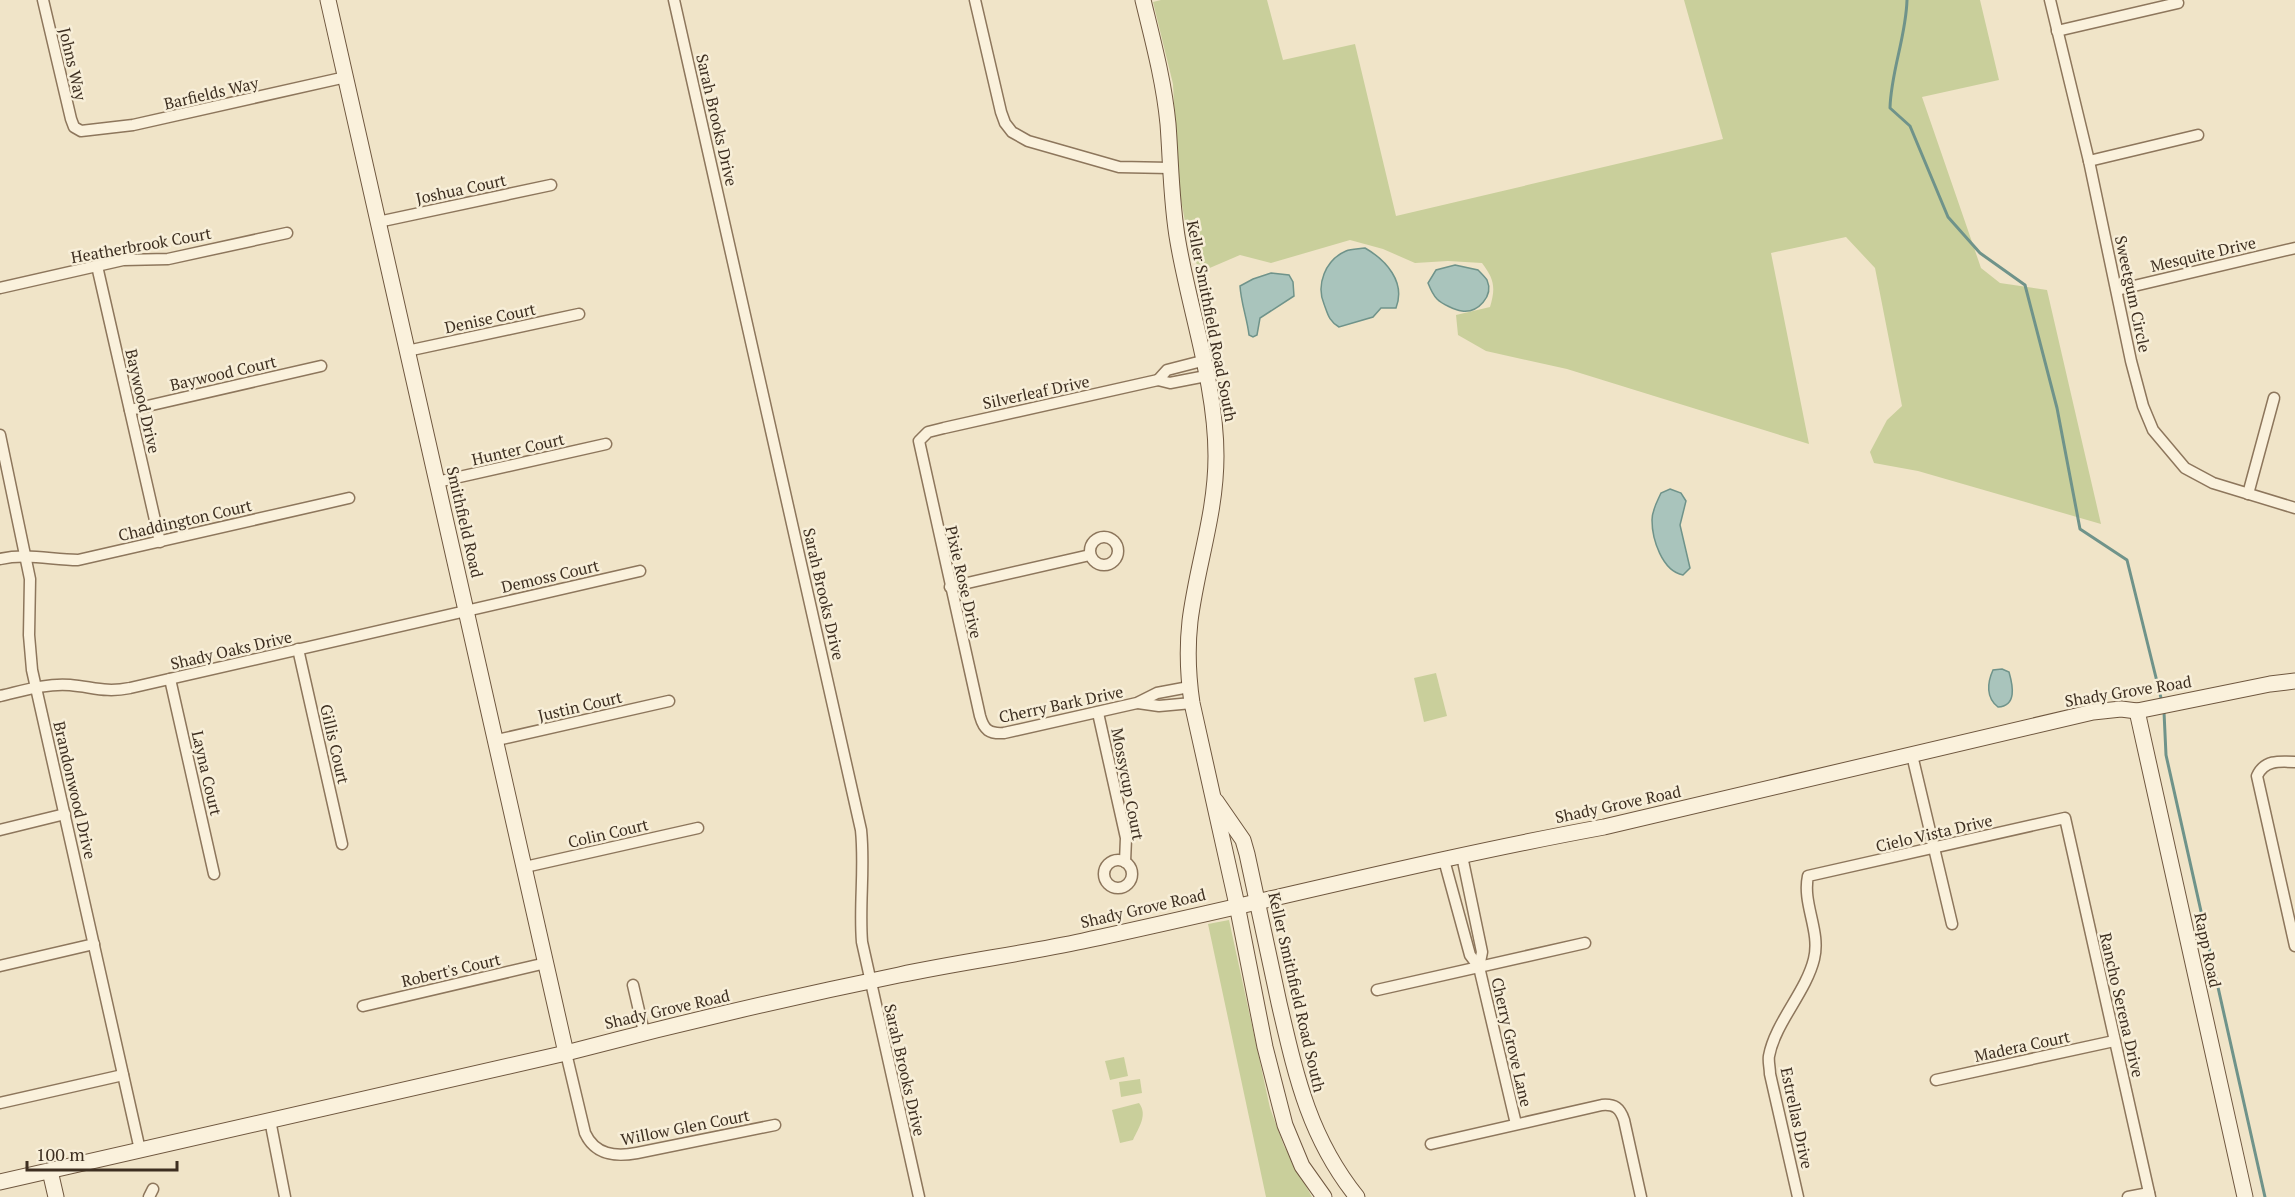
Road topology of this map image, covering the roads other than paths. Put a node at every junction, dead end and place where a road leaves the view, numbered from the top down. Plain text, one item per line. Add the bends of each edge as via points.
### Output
1 (43, 0) edge
2 (328, 0) edge
3 (674, 0) edge
4 (975, 0) edge
5 (1143, 0) edge
6 (2050, 0) edge
7 (2178, 3) dead end
8 (2057, 31) junction
9 (346, 77) junction
10 (81, 131) joint
11 (2198, 135) dead end
12 (2089, 161) junction
13 (1170, 168) junction
14 (551, 185) dead end
15 (378, 222) junction
16 (287, 232) dead end
17 (2295, 248) edge
18 (97, 266) junction
19 (0, 288) edge
20 (2117, 290) junction
21 (579, 314) dead end
22 (407, 351) junction
23 (321, 366) dead end
24 (1204, 369) junction
25 (2274, 398) dead end
26 (130, 410) junction
27 (0, 435) edge
28 (922, 435) joint
29 (606, 444) dead end
30 (437, 482) junction
31 (2248, 494) junction
32 (349, 498) dead end
33 (2295, 508) edge
34 (160, 542) junction
35 (26, 555) junction
36 (1090, 555) dead end
37 (0, 559) edge
38 (640, 571) dead end
39 (950, 587) junction
40 (467, 610) junction
41 (298, 649) junction
42 (170, 679) junction
43 (2295, 681) edge
44 (1189, 687) junction
45 (36, 688) junction
46 (0, 696) edge
47 (669, 701) dead end
48 (1137, 703) junction
49 (1192, 703) junction
50 (2144, 709) junction
51 (1098, 713) junction
52 (990, 733) joint
53 (497, 740) junction
54 (1912, 755) junction
55 (2295, 762) edge
56 (1210, 791) junction
57 (65, 814) junction
58 (2066, 818) joint
59 (698, 828) dead end
60 (0, 830) edge
61 (342, 844) dead end
62 (1935, 849) junction
63 (1462, 856) junction
64 (1444, 860) junction
65 (1125, 862) dead end
66 (525, 867) junction
67 (214, 874) dead end
68 (1808, 876) joint
69 (1256, 901) junction
70 (1237, 905) junction
71 (1952, 924) dead end
72 (94, 944) junction
73 (1585, 944) dead end
74 (2295, 946) edge
75 (546, 963) junction
76 (0, 966) edge
77 (1479, 967) junction
78 (869, 982) junction
79 (633, 985) dead end
80 (1377, 990) dead end
81 (363, 1006) dead end
82 (644, 1032) junction
83 (2114, 1041) junction
84 (566, 1053) junction
85 (123, 1075) junction
86 (1936, 1080) dead end
87 (0, 1103) edge
88 (270, 1120) junction
89 (1516, 1124) junction
90 (775, 1125) dead end
91 (1431, 1144) dead end
92 (141, 1150) junction
93 (50, 1171) junction
94 (0, 1182) edge
95 (2150, 1195) edge
96 (56, 1197) edge
97 (285, 1197) edge
98 (919, 1197) edge
99 (1324, 1197) edge
100 (1357, 1197) edge
101 (1641, 1197) edge
102 (1798, 1197) edge
103 (2128, 1197) edge
104 (2245, 1197) edge

1 - 10 street, Johns Way via 70,119
2 - 9 main road, Smithfield Road
3 - 78 street, Sarah Brooks Drive via 861,830 864,860 860,914
4 - 13 street via 1001,112 1012,132 1028,141 1119,167
5 - 13 main road, Keller Smithfield Road South via 1162,80
6 - 8 street, Sweetgum Circle
7 - 8 street
8 - 12 street, Sweetgum Circle
9 - 10 street, Barfields Way via 134,125
9 - 15 main road, Smithfield Road
11 - 12 street
12 - 20 street, Sweetgum Circle
13 - 24 main road, Keller Smithfield Road South via 1175,225
14 - 15 street, Joshua Court
15 - 22 main road, Smithfield Road
16 - 18 street, Heatherbrook Court via 168,259 123,260
17 - 20 street, Mesquite Drive
18 - 19 street, Heatherbrook Court
18 - 26 street, Baywood Drive
20 - 31 street, Sweetgum Circle via 2131,361 2153,430 2185,468 2213,483
21 - 22 street, Denise Court
22 - 30 main road, Smithfield Road
23 - 26 street, Baywood Court
24 - 28 street, Silverleaf Drive via 1170,384 1158,380
24 - 44 main road, Keller Smithfield Road South via 1214,415 1216,477 1190,622
25 - 31 street
26 - 34 street, Baywood Drive
27 - 35 street, Brandonwood Drive
28 - 39 street, Pixie Rose Drive via 919,450
29 - 30 street, Hunter Court
30 - 40 main road, Smithfield Road
31 - 33 street, Sweetgum Circle
32 - 34 street, Chaddington Court
34 - 35 street, Chaddington Court via 78,560
35 - 37 street, Chaddington Court
35 - 45 street, Brandonwood Drive via 30,579 30,654
36 - 39 street
38 - 40 street, Demoss Court
39 - 52 street, Pixie Rose Drive via 982,725
40 - 41 street, Shady Oaks Drive
40 - 53 main road, Smithfield Road
41 - 42 street, Shady Oaks Drive
41 - 61 street, Gillis Court
42 - 45 street, Shady Oaks Drive via 114,691 69,685
42 - 67 street, Layna Court
43 - 50 main road, Shady Grove Road
44 - 48 street, Cherry Bark Drive via 1157,693
44 - 49 main road, Keller Smithfield Road South
45 - 46 street, Shady Oaks Drive
45 - 57 street, Brandonwood Drive
47 - 53 street, Justin Court
48 - 49 street, Cherry Bark Drive
48 - 51 street, Cherry Bark Drive
49 - 56 main road, Keller Smithfield Road South
50 - 54 main road, Shady Grove Road via 2093,712
50 - 104 main road, Rapp Road
51 - 52 street, Cherry Bark Drive
51 - 65 street, Mossycup Court via 1126,838
53 - 66 main road, Smithfield Road
54 - 62 street
54 - 63 main road, Shady Grove Road
55 - 74 street via 2268,764 2257,776
56 - 69 main road, Keller Smithfield Road South via 1243,840
56 - 70 main road, Keller Smithfield Road South
57 - 60 street
57 - 72 street, Brandonwood Drive
58 - 62 street, Cielo Vista Drive
58 - 83 street, Rancho Serena Drive
59 - 66 street, Colin Court
62 - 68 street, Cielo Vista Drive
62 - 71 street
63 - 64 main road, Shady Grove Road
63 - 77 street, Cherry Grove Lane via 1482,952
64 - 69 main road, Shady Grove Road
64 - 77 street, Cherry Grove Lane via 1470,955
66 - 75 main road, Smithfield Road
68 - 102 street, Estrellas Drive via 1806,887 1816,942 1814,958 1769,1056
69 - 70 main road, Shady Grove Road
69 - 100 main road, Keller Smithfield Road South via 1307,1112 1333,1165
70 - 78 main road, Shady Grove Road via 1083,941
70 - 99 main road, Keller Smithfield Road South via 1285,1125 1302,1166
72 - 76 street
72 - 85 street, Brandonwood Drive
73 - 77 street
75 - 81 street, Robert's Court
75 - 84 main road, Smithfield Road
77 - 80 street
77 - 89 street, Cherry Grove Lane
78 - 82 main road, Shady Grove Road
78 - 98 street, Sarah Brooks Drive
79 - 82 street
82 - 84 main road, Shady Grove Road
83 - 86 street, Madera Court
83 - 95 street, Rancho Serena Drive
84 - 88 main road, Shady Grove Road
84 - 90 street, Willow Glen Court via 585,1133 589,1142 607,1154 621,1156
85 - 87 street
85 - 92 street, Brandonwood Drive
88 - 92 main road, Shady Grove Road
88 - 97 street
89 - 91 street
89 - 101 street via 1602,1105 1618,1108
92 - 93 main road, Shady Grove Road
93 - 94 main road, Shady Grove Road
93 - 96 main road
95 - 103 street

